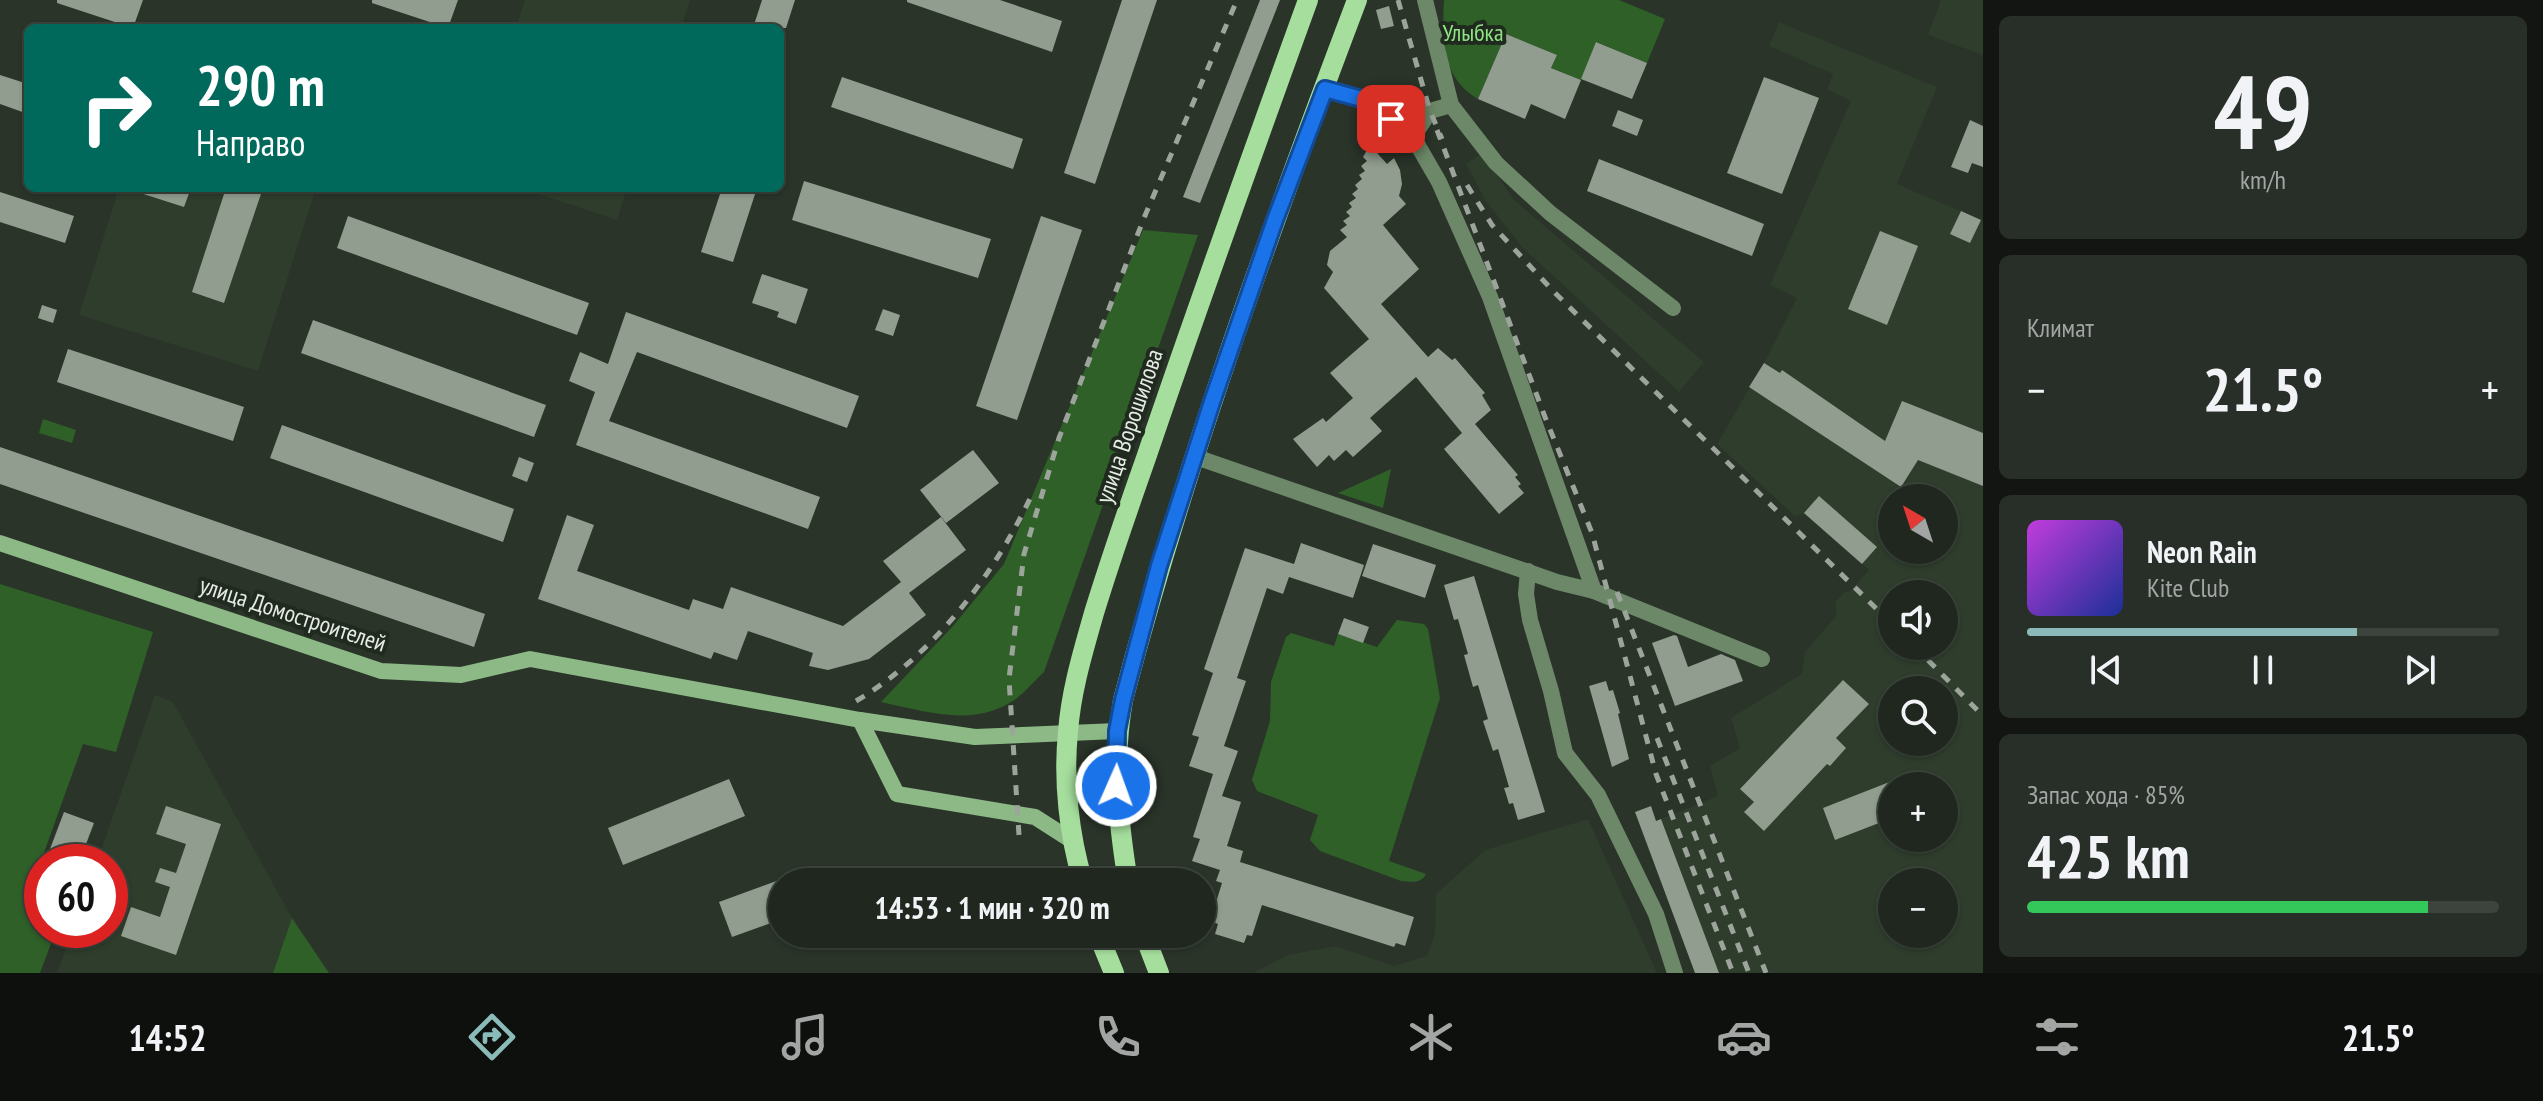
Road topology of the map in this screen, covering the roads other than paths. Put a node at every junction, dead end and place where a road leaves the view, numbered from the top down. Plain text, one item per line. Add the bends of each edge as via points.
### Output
1 (1308, 0) edge
2 (1357, 0) edge
3 (1425, 0) edge
4 (1325, 89) junction
5 (1451, 105) junction
6 (1413, 137) junction
7 (1673, 308) dead end
8 (1193, 456) junction
9 (0, 543) edge
10 (1528, 571) junction
11 (1594, 591) junction
12 (1762, 659) dead end
13 (860, 720) junction
14 (1117, 731) junction
15 (1067, 734) junction
16 (1074, 842) junction
17 (1080, 868) edge
18 (1126, 868) edge
19 (1104, 948) edge
20 (1149, 948) edge
21 (1114, 973) edge
22 (1159, 973) edge
23 (1675, 973) edge

1 - 15 main road, улица Ворошилова via 1113,552 1082,653
2 - 4 main road
3 - 5 street
4 - 6 street via 1369,101
4 - 8 main road
5 - 6 street via 1430,111
5 - 7 street via 1496,163 1550,213
6 - 11 street via 1490,297
8 - 10 street
8 - 14 main road
9 - 13 street, улица Домостроителей via 381,671 461,675 530,659
10 - 11 street
10 - 23 street via 1530,620 1565,753 1598,795 1656,914
11 - 12 street
13 - 15 street, улица Домостроителей via 975,737
13 - 16 street via 897,794 1035,817
14 - 15 street, улица Домостроителей
14 - 18 main road via 1116,786
15 - 16 main road, улица Ворошилова
16 - 17 main road, улица Ворошилова
19 - 21 main road
20 - 22 main road

